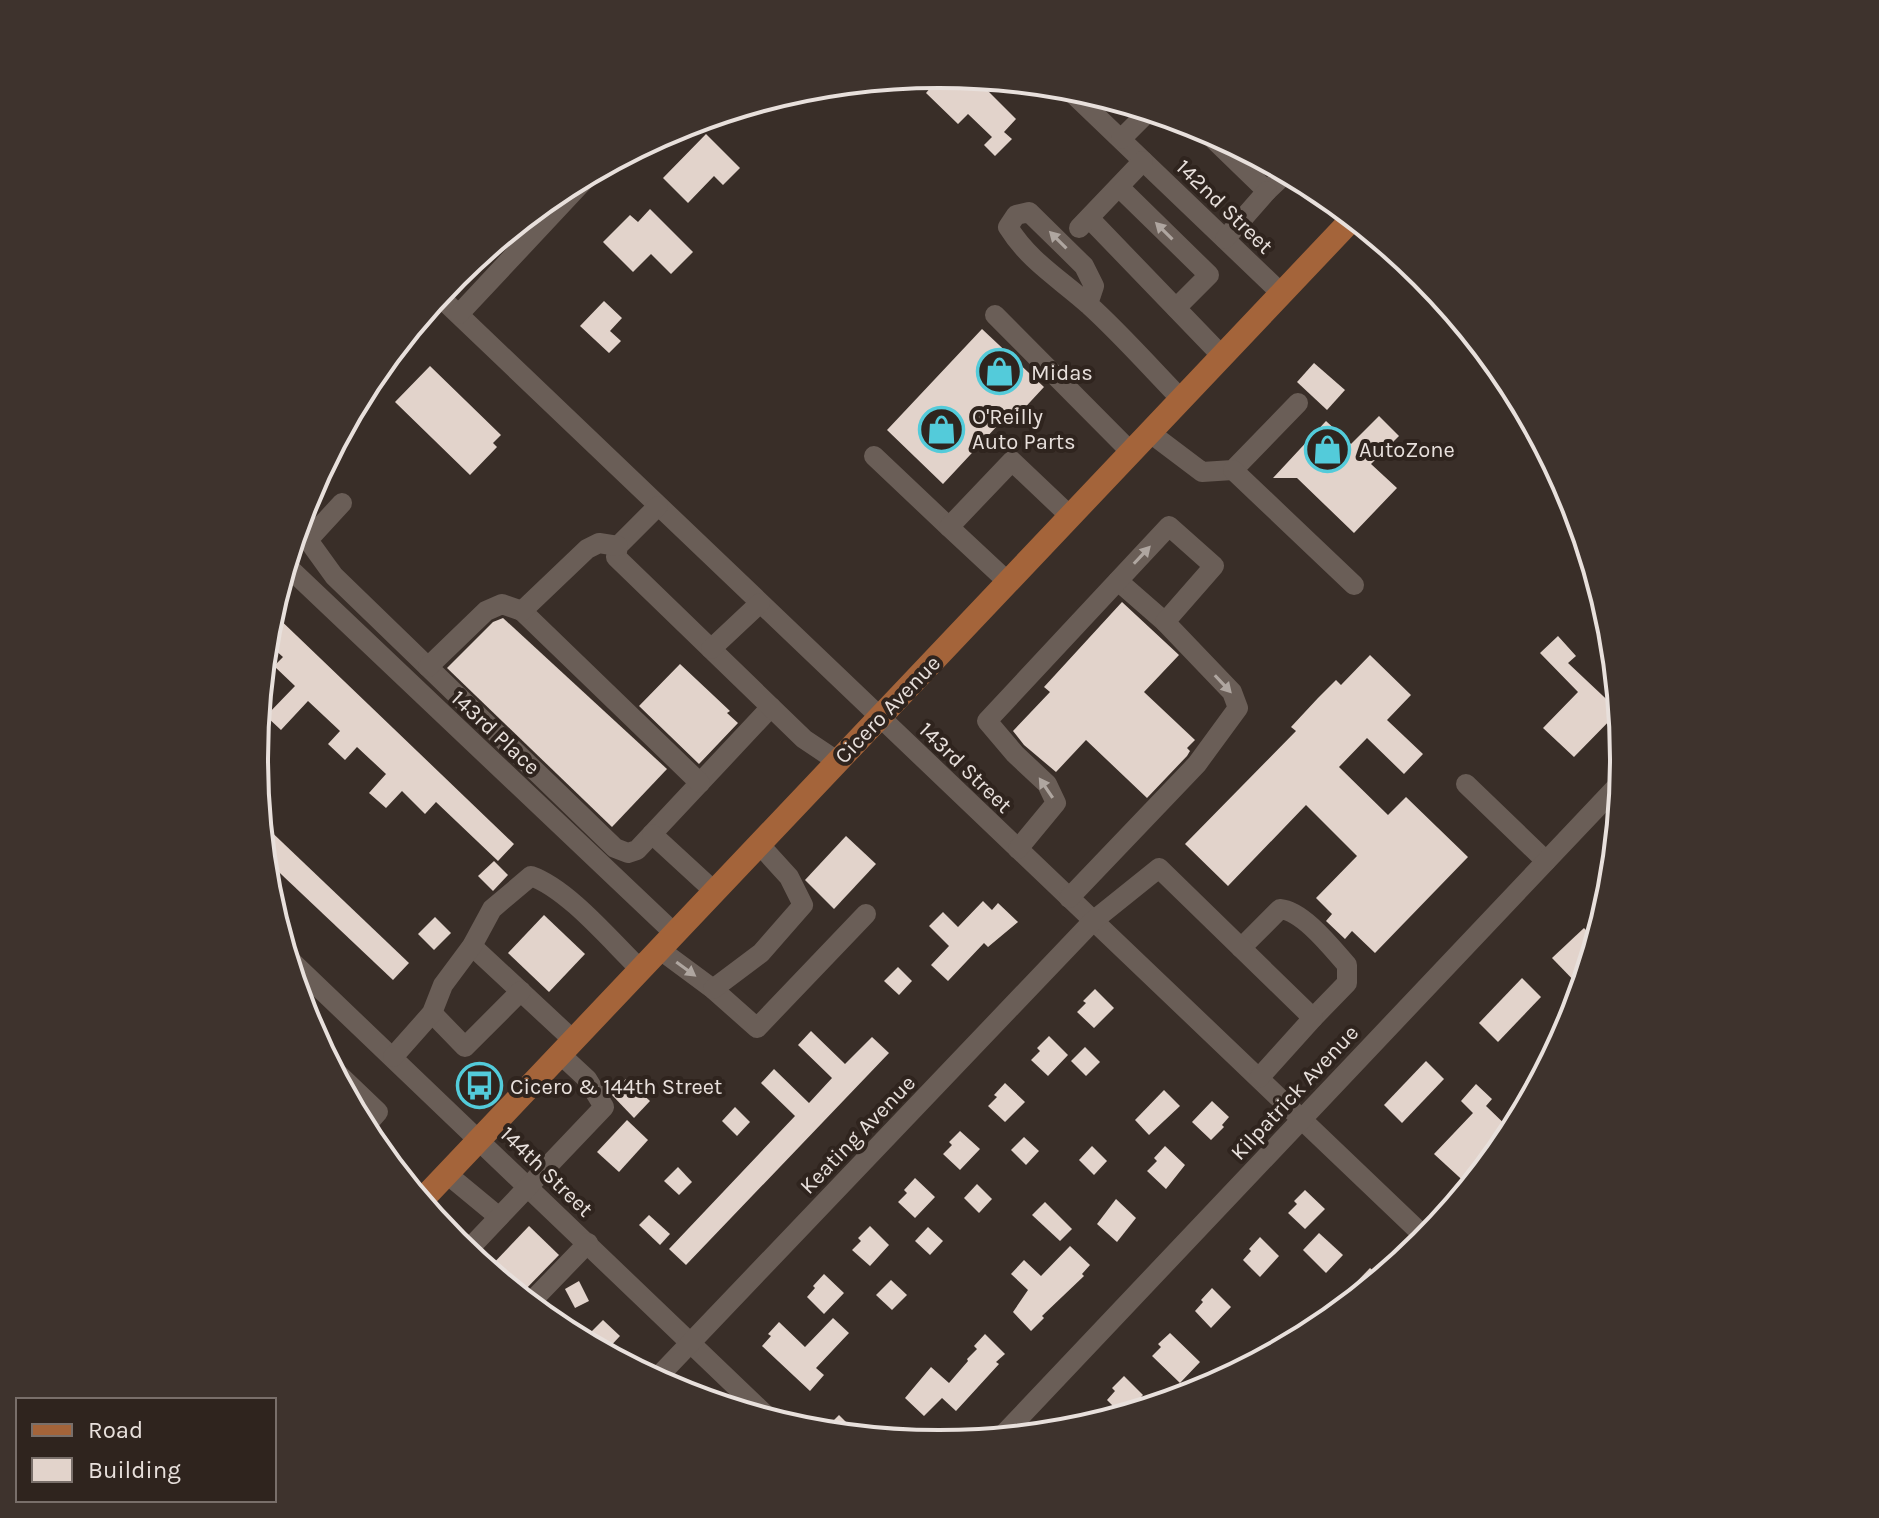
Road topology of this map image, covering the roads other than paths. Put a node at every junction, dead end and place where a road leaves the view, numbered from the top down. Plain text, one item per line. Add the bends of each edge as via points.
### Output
1 (1084, 104) edge
2 (1140, 120) edge
3 (1121, 139) junction
4 (1228, 154) edge
5 (1143, 161) junction
6 (1278, 180) edge
7 (1119, 187) junction
8 (1267, 191) junction
9 (560, 206) edge
10 (1346, 225) edge
11 (1225, 239) junction
12 (1281, 293) junction
13 (448, 304) edge
14 (1088, 304) junction
15 (1176, 308) junction
16 (459, 314) junction
17 (995, 315) dead end
18 (1222, 356) junction
19 (1181, 399) junction
20 (1298, 403) dead end
21 (1149, 432) junction
22 (1131, 452) junction
23 (874, 456) dead end
24 (1233, 470) junction
25 (342, 503) dead end
26 (658, 506) junction
27 (1070, 516) junction
28 (949, 527) junction
29 (618, 546) junction
30 (295, 573) edge
31 (1118, 581) junction
32 (1008, 582) junction
33 (1354, 585) dead end
34 (760, 603) junction
35 (522, 611) junction
36 (1165, 622) junction
37 (711, 649) junction
38 (428, 667) junction
39 (771, 707) junction
40 (879, 717) junction
41 (837, 761) junction
42 (700, 783) junction
43 (1466, 784) dead end
44 (1609, 795) edge
45 (652, 834) junction
46 (759, 844) junction
47 (1018, 849) junction
48 (1546, 861) junction
49 (714, 891) junction
50 (1069, 898) junction
51 (866, 914) dead end
52 (1093, 921) junction
53 (666, 941) junction
54 (472, 946) junction
55 (1241, 948) junction
56 (640, 969) junction
57 (303, 972) edge
58 (713, 989) junction
59 (521, 991) junction
60 (432, 1013) junction
61 (1313, 1018) junction
62 (566, 1047) junction
63 (393, 1057) junction
64 (1259, 1078) junction
65 (357, 1092) edge
66 (373, 1118) edge
67 (1302, 1119) junction
68 (480, 1139) junction
69 (447, 1174) junction
70 (529, 1186) junction
71 (429, 1193) edge
72 (499, 1217) junction
73 (1417, 1230) edge
74 (475, 1242) edge
75 (588, 1243) junction
76 (537, 1295) edge
77 (690, 1343) junction
78 (664, 1370) edge
79 (753, 1403) edge
80 (1012, 1426) edge

1 - 3 street, 142nd Street
2 - 3 street
3 - 5 street, 142nd Street
4 - 8 street
5 - 7 street
5 - 11 street, 142nd Street
6 - 8 street
15 -> 7 street via 1209,275
7 - 15 street via 1084,223
8 - 11 street
9 - 16 street
10 - 12 main road, Cicero Avenue
11 - 12 street, 142nd Street
12 - 18 main road, Cicero Avenue
13 - 16 street, 143rd Street
14 -> 14 street via 1094,286 1084,266 1029,212 1016,215 1008,227 1018,243
14 - 19 street
15 - 18 street
16 - 26 street, 143rd Street
17 - 22 street
18 - 19 main road, Cicero Avenue
19 - 21 main road, Cicero Avenue
20 - 24 street
21 - 22 main road, Cicero Avenue
21 - 24 street via 1202,472
22 - 27 main road, Cicero Avenue
23 - 28 street
24 - 33 street
25 - 38 street via 308,540 334,576
26 - 29 street
26 - 34 street, 143rd Street
27 - 28 street via 1012,461
27 - 32 main road, Cicero Avenue
28 - 32 street
29 - 35 street via 599,543 587,549
29 - 37 street via 616,557
30 - 53 street, 143rd Place
31 - 36 street
31 -> 36 street via 1169,526 1214,566
47 -> 31 street via 1056,803 1047,784 987,721
32 - 40 main road, Cicero Avenue
34 - 37 street
34 - 40 street, 143rd Street
35 - 38 street via 502,604 486,611
35 - 42 street
36 -> 50 street via 1232,692 1238,708 1197,764
37 - 39 street
38 - 45 street via 615,848 637,850
39 - 41 street
39 - 42 street
40 - 41 main road, Cicero Avenue
40 - 47 street, 143rd Street
41 - 46 main road, Cicero Avenue
42 - 45 street
43 - 48 street
44 - 48 street, Kilpatrick Avenue
45 - 49 street
46 - 49 main road, Cicero Avenue
46 - 58 street via 789,877 803,905 761,953
47 - 50 street, 143rd Street
48 - 67 street, Kilpatrick Avenue
49 - 53 main road, Cicero Avenue
50 - 52 street, 143rd Street
51 - 58 street, 143rd Place via 757,1028
52 - 55 street, Keating Avenue via 1159,868
52 - 64 street, 143rd Street
52 - 77 street, Keating Avenue
53 - 56 main road, Cicero Avenue
53 -> 58 street, 143rd Place
54 - 56 street via 492,909 531,876 568,899
54 - 59 street
54 - 60 street via 443,985
55 - 61 street
55 - 61 street via 1280,909 1291,910 1322,938 1347,965 1347,983
56 - 62 main road, Cicero Avenue
57 - 63 street, 144th Street
59 - 60 street via 465,1047
59 - 62 street
60 - 63 street
61 - 64 street
62 - 68 main road, Cicero Avenue
62 - 70 street via 604,1107
63 - 68 street, 144th Street
64 - 67 street, 143rd Street
65 - 66 street via 378,1112
67 - 73 street, 143rd Street
67 - 80 street, Kilpatrick Avenue
68 - 69 main road, Cicero Avenue
68 - 70 street, 144th Street
69 - 71 main road, Cicero Avenue
69 - 72 street
70 - 72 street
70 - 75 street, 144th Street
72 - 74 street
75 - 76 street
75 - 77 street, 144th Street
77 - 78 street, Keating Avenue
77 - 79 street, 144th Street

